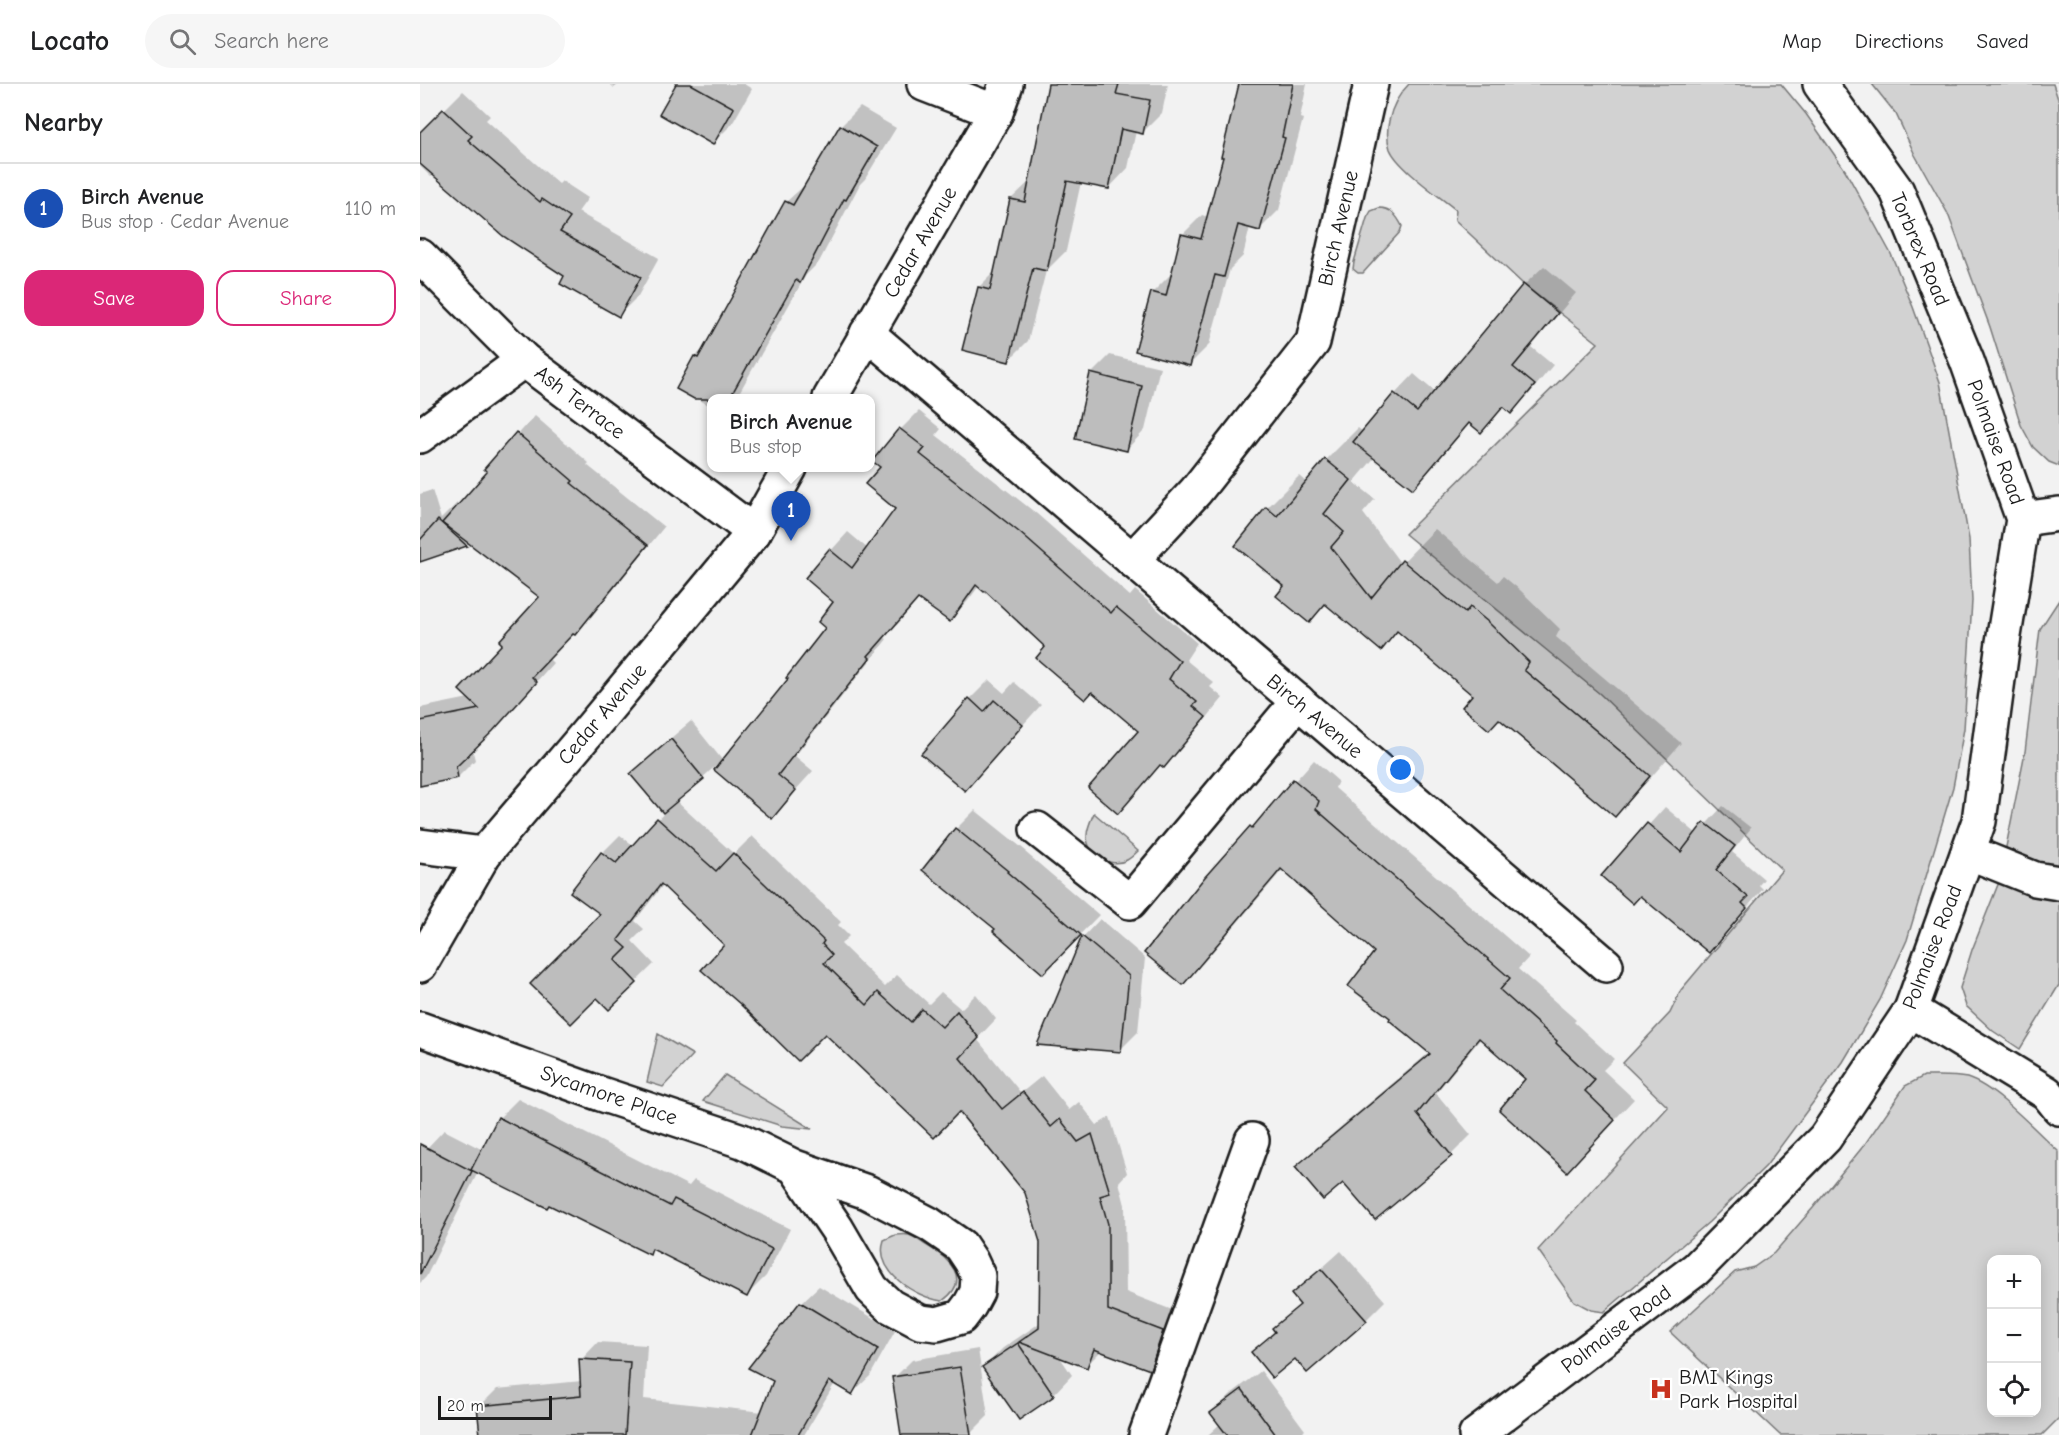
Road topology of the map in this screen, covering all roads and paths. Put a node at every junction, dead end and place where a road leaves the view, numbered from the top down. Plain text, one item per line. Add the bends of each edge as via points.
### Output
1 (924, 84) edge
2 (1371, 84) edge
3 (1820, 84) edge
4 (1001, 98) edge
5 (420, 256) edge
6 (867, 333) junction
7 (524, 360) junction
8 (1967, 361) joint
9 (833, 394) edge
10 (420, 436) edge
11 (788, 472) edge
12 (2059, 514) edge
13 (2023, 519) junction
14 (754, 532) junction
15 (1132, 560) junction
16 (1298, 701) junction
17 (1037, 829) dead end
18 (420, 846) edge
19 (1968, 852) junction
20 (484, 854) junction
21 (2059, 883) edge
22 (420, 965) edge
23 (1606, 965) dead end
24 (1911, 1010) junction
25 (420, 1029) edge
26 (2059, 1108) edge
27 (1252, 1140) dead end
28 (795, 1167) junction
29 (1146, 1435) edge
30 (1476, 1435) edge

1 - 4 street
2 - 15 street, Birch Avenue via 1313,342 1196,491
3 - 8 street, Torbrex Road via 1897,191
4 - 6 street, Cedar Avenue
5 - 7 street, Ash Terrace
6 - 9 street, Cedar Avenue
6 - 15 street, Birch Avenue
7 - 10 street
7 - 14 street, Ash Terrace
8 - 13 street, Polmaise Road
11 - 14 street, Cedar Avenue
12 - 13 street
13 - 19 street, Polmaise Road via 1979,821
14 - 20 street, Cedar Avenue
15 - 16 street, Birch Avenue
16 - 17 street via 1130,902
16 - 23 street, Birch Avenue
18 - 20 street
19 - 21 street via 2035,879
19 - 24 street, Polmaise Road
20 - 22 street, Cedar Avenue
24 - 26 street via 2047,1093
24 - 30 street, Polmaise Road via 1825,1138 1696,1269
25 - 28 street, Sycamore Place via 742,1141
27 - 29 street
28 - 28 street, Sycamore Place via 872,1289 890,1306 920,1322 937,1324 961,1317 976,1292 978,1276 960,1246 929,1224 867,1192

